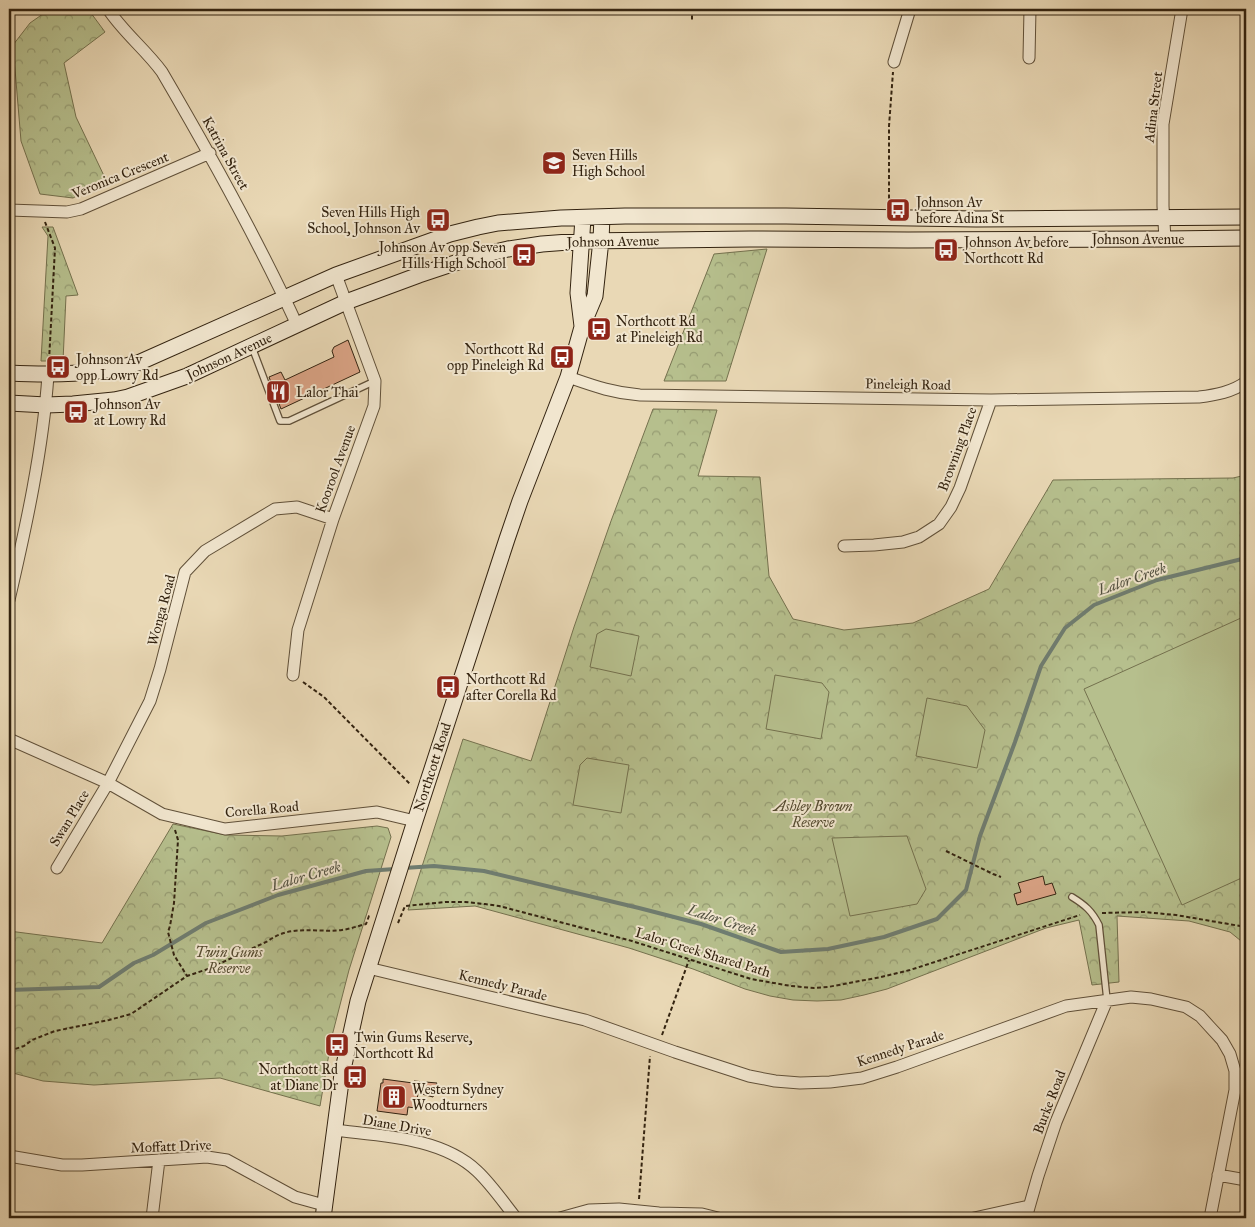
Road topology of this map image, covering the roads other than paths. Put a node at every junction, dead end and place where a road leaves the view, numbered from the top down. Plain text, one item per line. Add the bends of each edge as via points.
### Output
1 (108, 9) edge
2 (910, 9) edge
3 (1030, 9) edge
4 (1182, 9) edge
5 (1029, 58) dead end
6 (894, 62) road end
7 (210, 153) junction
8 (9, 210) edge
9 (602, 217) junction
10 (1246, 217) edge
11 (583, 218) junction
12 (1164, 218) junction
13 (1246, 238) edge
14 (1165, 239) junction
15 (601, 240) junction
16 (582, 241) junction
17 (336, 275) junction
18 (285, 298) junction
19 (346, 302) junction
20 (297, 325) junction
21 (582, 327) junction
22 (251, 345) junction
23 (9, 373) edge
24 (48, 375) junction
25 (568, 377) junction
26 (375, 381) junction
27 (1246, 382) edge
28 (991, 400) junction
29 (9, 403) edge
30 (46, 405) junction
31 (333, 519) junction
32 (844, 546) dead end
33 (11, 583) edge
34 (9, 600) edge
35 (293, 675) road end
36 (9, 739) edge
37 (108, 783) junction
38 (415, 821) junction
39 (57, 868) dead end
40 (1072, 898) dead end
41 (368, 968) junction
42 (1107, 1000) junction
43 (334, 1130) junction
44 (9, 1156) edge
45 (159, 1160) junction
46 (1218, 1175) junction
47 (1246, 1180) edge
48 (1029, 1206) junction
49 (324, 1212) edge
50 (658, 1216) edge
51 (152, 1218) edge
52 (516, 1218) edge
53 (560, 1218) edge
54 (718, 1218) edge
55 (974, 1218) edge
56 (1026, 1218) edge
57 (1210, 1218) edge

1 - 7 street, Katrina Street via 162,72
2 - 6 street
3 - 5 street
4 - 12 street, Adina Street via 1163,124
7 - 8 street, Veronica Crescent via 81,209 67,212
7 - 18 street, Katrina Street
9 - 11 main road, Johnson Avenue
9 - 12 main road, Johnson Avenue
9 - 15 main road, Northcott Road
10 - 12 main road, Johnson Avenue
11 - 16 main road, Northcott Road
11 - 17 main road, Johnson Avenue via 526,220 478,227
12 - 14 street, Adina Street
13 - 14 main road, Johnson Avenue
14 - 15 main road, Johnson Avenue
15 - 16 main road, Johnson Avenue
15 - 21 main road, Northcott Road via 595,296
16 - 19 main road, Johnson Avenue via 508,249 473,257
16 - 21 main road, Northcott Road via 578,293
17 - 18 main road, Johnson Avenue
17 - 19 street, Koorool Avenue
18 - 20 street, Katrina Street
18 - 24 main road, Johnson Avenue via 123,368
19 - 20 main road, Johnson Avenue
19 - 26 street, Koorool Avenue
20 - 22 main road, Johnson Avenue
21 - 25 main road, Northcott Road
22 - 26 lane via 280,421 289,421
22 - 30 main road, Johnson Avenue via 187,376 128,397
23 - 24 main road, Johnson Avenue
24 - 30 street
25 - 28 street, Pineleigh Road via 605,390 640,395
25 - 38 main road, Northcott Road via 507,538
26 - 31 street, Koorool Avenue via 374,406
27 - 28 street, Pineleigh Road via 1221,394 1199,398
28 - 32 street, Browning Place via 960,488 939,524 919,537 902,542
29 - 30 main road, Johnson Avenue
30 - 33 street
31 - 35 street, Koorool Avenue via 298,630
31 - 37 street, Wonga Road via 297,507 275,509 205,551 185,572 150,701
33 - 34 street
36 - 37 street, Corella Road
37 - 38 street, Corella Road via 162,814 225,829 377,812
37 - 39 street, Swan Place
38 - 41 main road, Northcott Road
40 - 42 lane via 1094,914 1099,925
41 - 42 street, Kennedy Parade via 584,1020 749,1076 800,1083 862,1078 1066,1006
41 - 43 main road, Northcott Road via 350,1035
42 - 46 street, Kennedy Parade via 1131,997 1186,1007 1200,1016 1222,1040 1235,1071 1235,1090
42 - 48 street, Burke Road via 1056,1122
43 - 49 main road, Northcott Road
43 - 52 street, Diane Drive via 396,1137 456,1155 477,1170
44 - 45 street, Moffatt Drive via 62,1165
45 - 49 street, Moffatt Drive via 227,1160
45 - 51 street
46 - 47 street
46 - 57 street, Kennedy Parade
48 - 55 street
48 - 56 street, Burke Road
50 - 53 street via 619,1209 589,1210
50 - 54 street via 702,1214

